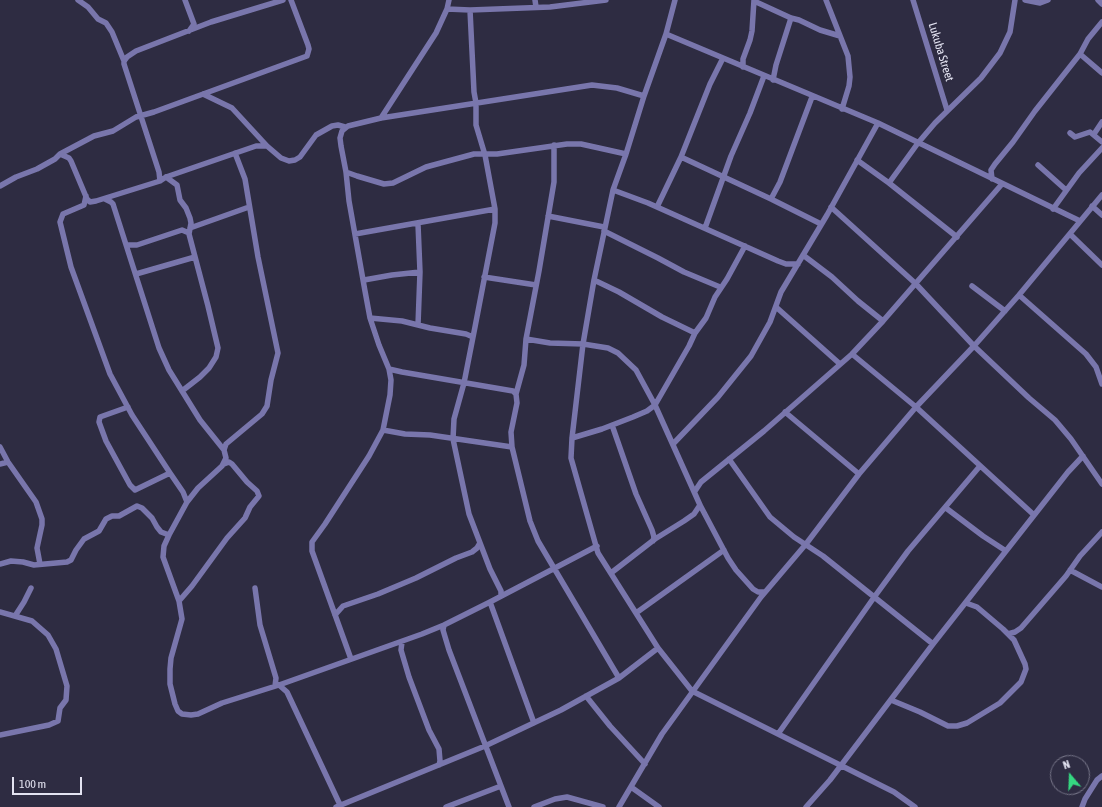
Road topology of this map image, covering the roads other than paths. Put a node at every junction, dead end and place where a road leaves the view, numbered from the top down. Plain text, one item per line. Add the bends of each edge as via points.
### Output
1 (78, 0) edge
2 (185, 0) edge
3 (282, 0) edge
4 (291, 0) edge
5 (449, 0) edge
6 (535, 0) edge
7 (606, 0) edge
8 (675, 0) edge
9 (826, 0) edge
10 (913, 0) edge
11 (1015, 0) edge
12 (1025, 0) edge
13 (1048, 0) edge
14 (1098, 0) edge
15 (754, 1) edge
16 (1102, 4) edge
17 (536, 7) junction
18 (447, 9) junction
19 (470, 10) junction
20 (791, 18) junction
21 (1102, 22) edge
22 (188, 31) junction
23 (666, 34) junction
24 (840, 36) junction
25 (1080, 54) junction
26 (723, 58) junction
27 (124, 61) junction
28 (743, 67) junction
29 (1102, 73) edge
30 (764, 76) junction
31 (773, 80) junction
32 (203, 94) junction
33 (644, 96) junction
34 (812, 97) junction
35 (476, 103) junction
36 (388, 108) junction
37 (842, 109) junction
38 (947, 110) junction
39 (142, 115) junction
40 (390, 116) junction
41 (381, 118) junction
42 (1102, 122) edge
43 (878, 124) junction
44 (345, 127) junction
45 (1070, 133) dead end
46 (1094, 134) junction
47 (1102, 142) edge
48 (918, 143) junction
49 (554, 145) junction
50 (267, 146) junction
51 (1102, 148) edge
52 (235, 153) junction
53 (60, 154) junction
54 (626, 154) junction
55 (485, 155) junction
56 (681, 157) junction
57 (857, 160) junction
58 (1038, 165) dead end
59 (346, 172) junction
60 (166, 177) junction
61 (724, 178) junction
62 (992, 179) junction
63 (160, 181) junction
64 (889, 183) junction
65 (1002, 184) junction
66 (0, 186) edge
67 (613, 190) junction
68 (1066, 190) junction
69 (1102, 195) edge
70 (86, 196) junction
71 (105, 199) junction
72 (771, 199) junction
73 (1092, 206) junction
74 (249, 207) junction
75 (657, 207) junction
76 (830, 208) junction
77 (495, 209) junction
78 (1053, 209) junction
79 (1102, 215) edge
80 (548, 216) junction
81 (1080, 221) junction
82 (418, 224) junction
83 (821, 224) junction
84 (705, 228) junction
85 (604, 229) junction
86 (189, 230) junction
87 (355, 234) junction
88 (1071, 234) junction
89 (956, 237) junction
90 (127, 245) junction
91 (745, 246) junction
92 (803, 255) junction
93 (194, 257) junction
94 (798, 264) junction
95 (1102, 265) edge
96 (420, 272) junction
97 (136, 274) junction
98 (484, 277) junction
99 (364, 280) junction
100 (594, 280) junction
101 (915, 283) junction
102 (536, 285) junction
103 (972, 286) dead end
104 (720, 287) junction
105 (1019, 295) junction
106 (776, 307) junction
107 (1005, 310) junction
108 (370, 318) junction
109 (883, 321) junction
110 (418, 326) junction
111 (695, 333) junction
112 (473, 337) junction
113 (526, 339) junction
114 (583, 344) junction
115 (974, 346) junction
116 (852, 354) junction
117 (840, 364) junction
118 (389, 369) junction
119 (464, 383) junction
120 (1102, 384) edge
121 (182, 392) junction
122 (516, 394) junction
123 (655, 405) junction
124 (128, 407) junction
125 (916, 407) junction
126 (785, 412) junction
127 (612, 425) junction
128 (383, 430) junction
129 (572, 438) junction
130 (453, 439) junction
131 (673, 444) junction
132 (0, 447) edge
133 (512, 447) junction
134 (224, 450) junction
135 (1083, 456) junction
136 (729, 459) junction
137 (8, 462) junction
138 (0, 464) edge
139 (224, 464) junction
140 (980, 466) junction
141 (170, 473) junction
142 (859, 474) junction
143 (1102, 484) edge
144 (695, 491) junction
145 (187, 502) junction
146 (700, 505) junction
147 (946, 508) junction
148 (1034, 515) junction
149 (1102, 532) edge
150 (169, 535) junction
151 (653, 541) junction
152 (480, 543) junction
153 (806, 544) junction
154 (597, 546) junction
155 (724, 550) junction
156 (1006, 551) junction
157 (0, 564) edge
158 (40, 564) junction
159 (553, 568) junction
160 (1070, 570) junction
161 (612, 573) junction
162 (1102, 587) edge
163 (31, 588) dead end
164 (255, 588) dead end
165 (765, 592) junction
166 (501, 596) junction
167 (875, 596) junction
168 (179, 601) junction
169 (490, 602) junction
170 (966, 604) junction
171 (0, 612) edge
172 (636, 613) junction
173 (335, 615) junction
174 (15, 616) junction
175 (444, 625) junction
176 (1008, 634) junction
177 (402, 642) junction
178 (933, 644) junction
179 (658, 648) junction
180 (351, 659) junction
181 (619, 678) junction
182 (277, 685) junction
183 (692, 691) junction
184 (586, 696) junction
185 (891, 700) junction
186 (534, 723) junction
187 (778, 734) junction
188 (0, 735) edge
189 (485, 746) junction
190 (645, 764) junction
191 (439, 765) junction
192 (842, 765) junction
193 (1102, 776) edge
194 (501, 786) junction
195 (631, 787) junction
196 (339, 806) edge
197 (446, 807) edge
198 (509, 807) edge
199 (534, 807) edge
200 (603, 807) edge
201 (619, 807) edge
202 (659, 807) edge
203 (806, 807) edge
204 (915, 807) edge
205 (1082, 807) edge

1 - 27 street via 106,23
2 - 22 street via 194,24
3 - 22 street
4 - 32 street via 310,50 308,56
5 - 18 street
6 - 17 street
7 - 17 street
8 - 23 street
9 - 24 street
10 - 38 street, Lukuba Street
11 - 38 street via 1010,32 1000,54 981,78
12 - 13 street via 1040,3
14 - 16 street
15 - 20 street
15 - 28 street via 752,31
17 - 19 street
18 - 19 street
18 - 36 street via 436,33
19 - 35 street
20 - 24 street
20 - 31 street
21 - 25 street
22 - 27 street via 136,50
23 - 26 street
23 - 33 street
24 - 37 street via 848,56 850,77
25 - 29 street
25 - 62 street via 991,170
26 - 28 street
26 - 56 street
27 - 39 street
28 - 30 street
30 - 31 street
30 - 61 street
31 - 34 street
32 - 39 street
32 - 50 street via 232,108
33 - 35 street via 617,88 592,85
33 - 54 street
34 - 37 street
34 - 72 street via 780,182
35 - 40 street
35 - 55 street via 476,125
36 - 40 street
36 - 41 street
37 - 43 street
38 - 48 street
39 - 53 street
39 - 63 street
40 - 41 street
41 - 44 street
42 - 46 street
43 - 48 street
43 - 57 street
44 - 50 street via 332,126 316,135 295,160 281,158
44 - 59 street via 340,138
45 - 46 street via 1075,137 1087,132
46 - 47 street
48 - 62 street
48 - 64 street
49 - 54 street via 581,144
49 - 55 street
49 - 80 street via 554,182
50 - 52 street via 256,146
51 - 68 street
52 - 60 street
52 - 74 street via 245,179
53 - 66 street via 55,159
53 - 70 street via 71,160
54 - 67 street
55 - 59 street via 474,154 436,164 393,183 384,184
55 - 77 street
56 - 61 street
56 - 75 street
57 - 64 street
57 - 76 street
58 - 68 street
59 - 87 street
60 - 63 street
60 - 86 street via 177,185 180,200 190,218
61 - 72 street
61 - 84 street
62 - 65 street
63 - 71 street
64 - 89 street
65 - 78 street
65 - 89 street
67 - 75 street
67 - 85 street
68 - 78 street
69 - 73 street
70 - 71 street via 90,202
70 - 124 street via 84,205 63,214 60,222 84,305 110,374
71 - 90 street via 113,204
72 - 83 street
73 - 79 street
73 - 81 street
74 - 86 street
74 - 134 street via 278,353 267,406 262,414 226,444
75 - 84 street
76 - 83 street
76 - 101 street
77 - 82 street
77 - 98 street via 495,223
78 - 81 street
80 - 85 street
80 - 102 street
81 - 88 street
82 - 87 street
82 - 96 street
83 - 92 street
84 - 91 street
85 - 100 street
85 - 104 street via 684,272
86 - 90 street via 137,245
86 - 93 street
87 - 99 street
88 - 95 street
88 - 105 street
89 - 101 street
90 - 97 street
91 - 94 street via 786,264
91 - 104 street
92 - 94 street
92 - 109 street
93 - 97 street
93 - 121 street via 218,348 209,368
94 - 106 street via 781,292
96 - 99 street
96 - 110 street
97 - 121 street via 159,348 168,370
98 - 102 street
98 - 112 street
99 - 108 street
100 - 111 street
100 - 114 street
101 - 109 street
101 - 115 street
102 - 113 street
103 - 107 street
104 - 111 street via 706,318
105 - 107 street
105 - 120 street via 1086,354 1096,367
106 - 117 street
106 - 131 street via 752,356 713,403
107 - 115 street
108 - 110 street via 402,321
108 - 118 street
109 - 116 street
110 - 112 street
111 - 123 street
112 - 119 street
113 - 114 street
113 - 122 street via 524,366
114 - 123 street via 608,348 623,357 636,370
114 - 129 street
115 - 125 street
115 - 135 street via 1054,420
116 - 117 street
116 - 125 street
117 - 126 street
118 - 119 street
118 - 128 street via 390,395
119 - 122 street via 513,391
119 - 130 street via 454,419
121 - 134 street
122 - 133 street via 518,396 511,432
123 - 127 street via 648,411
123 - 131 street
124 - 141 street
124 - 141 street via 100,417 99,422 106,441 130,485 135,490
125 - 140 street
125 - 142 street
126 - 136 street
126 - 142 street
127 - 129 street
127 - 151 street via 636,494 652,530
128 - 130 street
128 - 173 street via 338,505 312,542 312,551
129 - 154 street via 571,458
130 - 133 street
130 - 152 street via 469,514
131 - 144 street
132 - 137 street
133 - 159 street via 530,521
134 - 139 street
135 - 143 street
135 - 148 street
136 - 144 street via 700,482
136 - 153 street via 770,517
137 - 138 street
137 - 158 street via 36,502 42,519 37,548
139 - 145 street
139 - 168 street via 230,462 259,496 245,518
140 - 147 street
140 - 148 street
141 - 145 street
142 - 153 street
144 - 146 street
145 - 150 street
146 - 151 street via 694,514
146 - 155 street
147 - 156 street
147 - 167 street
148 - 156 street
149 - 160 street
150 - 158 street via 161,532 142,508 135,507 119,516 106,519 100,531 84,539 71,560
150 - 168 street via 163,557
151 - 161 street
152 - 166 street
152 - 173 street via 472,552 378,594 343,606
153 - 165 street
153 - 167 street
154 - 159 street
154 - 161 street via 598,553
155 - 165 street via 743,579 758,592
155 - 172 street
156 - 170 street
157 - 158 street via 11,561 34,566
159 - 166 street
159 - 181 street
160 - 162 street
160 - 176 street via 1021,628
161 - 172 street
163 - 174 street
164 - 182 street via 260,625
165 - 183 street
166 - 169 street
167 - 178 street
167 - 187 street
168 - 182 street via 182,619 170,669 170,684 178,711 187,715 198,714 222,703
169 - 175 street
169 - 186 street
170 - 176 street via 977,607
170 - 178 street
171 - 174 street
172 - 179 street
173 - 180 street
174 - 188 street via 32,621 48,635 56,649 67,686 66,700 60,708 58,721 49,726
175 - 177 street
175 - 189 street via 449,650
176 - 185 street via 1014,640 1025,664 1024,675 1000,703 967,723 948,726
177 - 180 street
177 - 191 street via 401,650 409,677 439,749
178 - 185 street
179 - 181 street
179 - 183 street
180 - 182 street
181 - 184 street
182 - 196 street via 287,692
183 - 187 street
183 - 190 street
184 - 186 street
184 - 190 street
185 - 192 street
186 - 189 street
187 - 192 street
189 - 191 street
189 - 194 street
190 - 195 street
191 - 196 street
192 - 203 street
192 - 204 street via 894,792
193 - 205 street
194 - 197 street
194 - 198 street
195 - 201 street
195 - 202 street
199 - 200 street via 567,797

